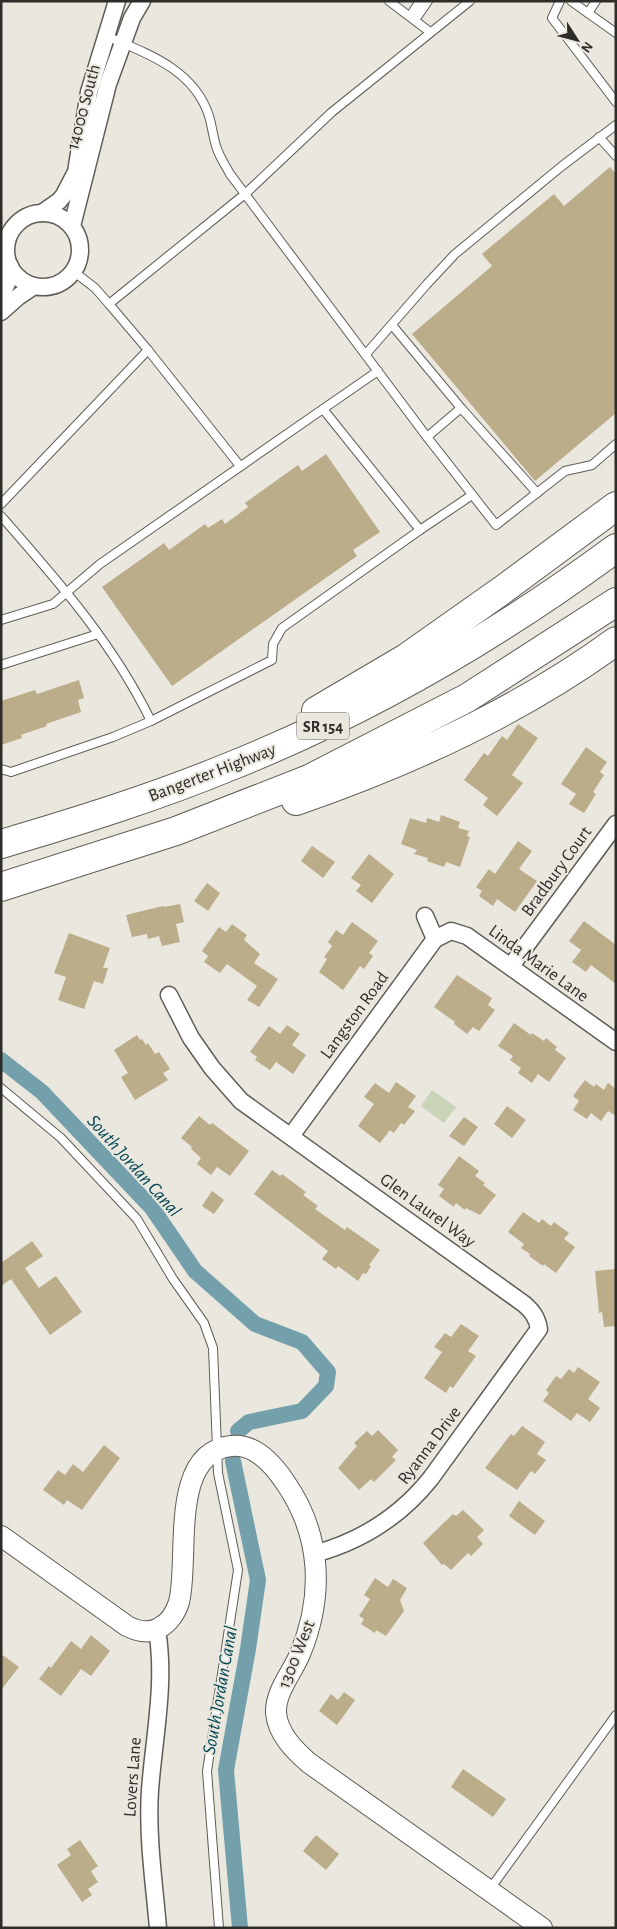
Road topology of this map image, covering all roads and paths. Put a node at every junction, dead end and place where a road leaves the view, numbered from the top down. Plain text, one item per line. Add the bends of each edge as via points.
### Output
1 (117, 1) edge
2 (142, 1) edge
3 (389, 1) edge
4 (420, 1) edge
5 (428, 1) edge
6 (470, 1) edge
7 (560, 1) edge
8 (571, 1) edge
9 (596, 1) edge
10 (588, 13) junction
11 (412, 18) junction
12 (430, 32) junction
13 (616, 33) edge
14 (106, 36) junction
15 (122, 42) junction
16 (616, 102) edge
17 (616, 125) edge
18 (599, 137) junction
19 (616, 156) edge
20 (245, 194) junction
21 (42, 213) junction
22 (72, 226) junction
23 (10, 266) junction
24 (73, 272) junction
25 (34, 286) junction
26 (1, 296) edge
27 (109, 304) junction
28 (1, 312) edge
29 (392, 325) junction
30 (148, 350) junction
31 (366, 354) junction
32 (378, 371) junction
33 (460, 408) junction
34 (323, 409) junction
35 (426, 437) junction
36 (616, 444) edge
37 (240, 466) junction
38 (537, 493) junction
39 (472, 495) junction
40 (1, 504) edge
41 (616, 506) edge
42 (1, 516) edge
43 (420, 530) junction
44 (616, 548) edge
45 (68, 592) junction
46 (616, 602) edge
47 (1, 620) edge
48 (98, 634) junction
49 (616, 641) edge
50 (1, 665) edge
51 (151, 721) junction
52 (1, 769) edge
53 (164, 792) junction
54 (616, 824) edge
55 (1, 844) edge
56 (1, 887) edge
57 (1, 893) edge
58 (425, 916) dead end
59 (435, 939) junction
60 (511, 966) junction
61 (169, 995) dead end
62 (616, 1042) edge
63 (1, 1088) edge
64 (290, 1136) junction
65 (538, 1321) joint
66 (217, 1450) junction
67 (1, 1536) edge
68 (314, 1554) junction
69 (157, 1630) junction
70 (616, 1715) edge
71 (490, 1889) junction
72 (158, 1928) edge
73 (219, 1928) edge
74 (542, 1928) edge

1 - 14 street, 14000 South
2 - 15 street, 14000 South
3 - 11 lane
4 - 11 lane
5 - 11 lane
6 - 12 lane
7 - 16 lane via 552,18
8 - 10 lane
9 - 10 lane
10 - 13 lane
11 - 12 lane
12 - 20 lane via 332,112
14 - 15 lane
14 - 21 street, 14000 South via 87,102 76,172 64,195
15 - 20 lane via 168,64 193,86 209,115 222,161
15 - 22 street, 14000 South via 105,92
17 - 18 lane
18 - 19 lane
18 - 29 lane via 455,254
20 - 27 lane
20 - 31 lane
21 - 22 street via 55,214
21 - 23 street via 32,214 14,226 6,246
22 - 24 street via 80,244 78,263
23 - 25 street via 20,279
23 - 26 street via 9,280
24 - 25 street via 56,284
24 - 27 lane via 95,288
25 - 28 street
27 - 30 lane
29 - 31 lane
29 - 33 lane
30 - 37 lane
30 - 40 lane
31 - 32 lane
32 - 34 lane
32 - 35 lane
33 - 35 lane
33 - 38 lane
34 - 37 lane
34 - 43 lane
35 - 39 lane
36 - 38 lane via 592,465 565,471
37 - 45 lane via 100,564
38 - 39 lane via 496,525
39 - 43 lane
41 - 53 highway via 406,658 306,717
42 - 45 lane
43 - 51 lane via 282,628 273,644 272,660
44 - 53 highway, Bangerter Highway / SR 154 via 510,621 408,682 301,736
45 - 47 lane via 54,604
45 - 48 lane
46 - 56 highway, SR 154 via 467,698 309,779 176,830
48 - 50 lane
48 - 51 lane via 134,687
49 - 57 highway via 521,703 420,753 332,789 199,836 28,888
51 - 52 lane via 11,772
53 - 55 highway, Bangerter Highway / SR 154
54 - 60 street, Bradbury Court
58 - 59 street
59 - 60 street, Linda Marie Lane via 451,931 467,936
59 - 64 street, Langston Road
60 - 62 street, Linda Marie Lane
61 - 64 street, Glen Laurel Way via 191,1038 240,1101
63 - 66 lane via 61,1138 130,1211 204,1323 213,1348
64 - 65 street, Glen Laurel Way via 524,1304
65 - 68 street, Ryanna Drive via 539,1329 412,1500 362,1537
66 - 68 street, 1300 West via 235,1446 249,1448 276,1470 296,1500
66 - 69 street via 205,1460 193,1478 185,1514 179,1602 172,1617
66 - 73 lane via 218,1473 238,1570 207,1771
67 - 69 street via 127,1626 145,1632
68 - 71 street, 1300 West via 315,1605 300,1654 278,1698 276,1713 279,1727 308,1763
69 - 72 street, Lovers Lane via 161,1667 149,1824
70 - 71 lane
71 - 74 street, 1300 West

